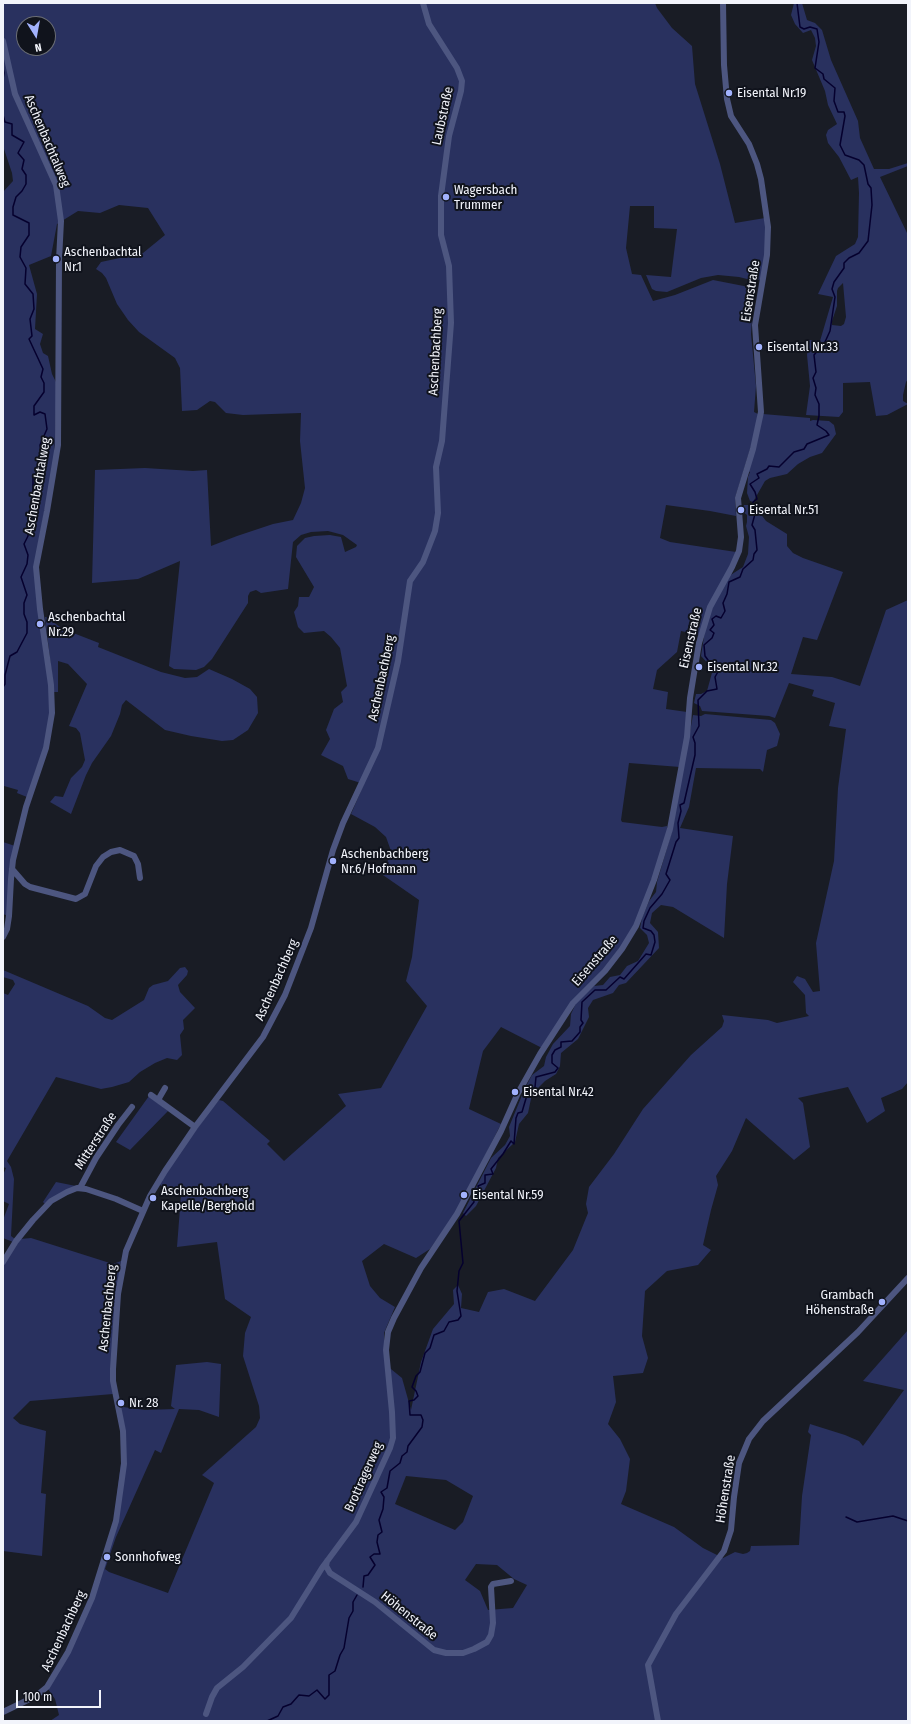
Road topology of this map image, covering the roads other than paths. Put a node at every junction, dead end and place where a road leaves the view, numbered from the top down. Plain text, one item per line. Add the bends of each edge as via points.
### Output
1 (422, 3) edge
2 (723, 3) edge
3 (3, 41) edge
4 (442, 196) joint
5 (12, 869) junction
6 (140, 878) dead end
7 (3, 937) edge
8 (165, 1088) dead end
9 (151, 1095) dead end
10 (158, 1100) junction
11 (132, 1107) dead end
12 (195, 1127) junction
13 (80, 1188) junction
14 (143, 1211) junction
15 (457, 1214) joint
16 (3, 1262) edge
17 (908, 1278) edge
18 (328, 1560) junction
19 (511, 1581) dead end
20 (3, 1712) edge
21 (206, 1714) dead end
22 (658, 1721) edge

1 - 4 street, Laubstraße via 429,24 458,68 462,81 449,136
2 - 15 street, Eisenstraße via 727,99 732,116 749,144 757,164 768,237 756,325 761,412 738,498 741,537 739,552 705,618 690,694 688,728 670,829 636,926 605,970 573,1003 540,1054
3 - 5 street, Aschenbachtalweg via 15,94 56,185 61,221 58,260 58,445 36,567 52,712 49,737 26,807
4 - 12 street, Aschenbachberg via 441,235 449,269 451,323 442,441 436,467 438,513 435,531 422,562 410,581 398,661 378,748 343,823 311,928 276,1014 258,1044
5 - 6 street via 24,884 30,887 76,900 85,894 96,866 103,857 120,850 134,856
5 - 7 street, Aschenbachtalweg via 10,916
8 - 10 street
9 - 10 street
10 - 12 street
11 - 13 street, Mitterstraße via 96,1158
12 - 14 street, Aschenbachberg via 155,1186
13 - 14 street, Mitterstraße via 116,1198
13 - 16 street, Mitterstraße via 51,1201 25,1229
14 - 20 street, Aschenbachberg via 126,1251 118,1294 113,1380 124,1431 124,1455 114,1532 92,1598 73,1642 48,1688
15 - 18 street, Brottragerweg via 421,1268 388,1332 386,1350 392,1412 390,1448 356,1522
17 - 22 street, Höhenstraße via 858,1332 749,1438 739,1463 731,1530 724,1551 676,1614 648,1665
18 - 19 street, Höhenstraße via 326,1566 330,1573 374,1602 434,1650 446,1653 463,1653 487,1642 493,1623 491,1587 493,1584
18 - 21 street, Brottragerweg via 291,1618 243,1667 217,1688

